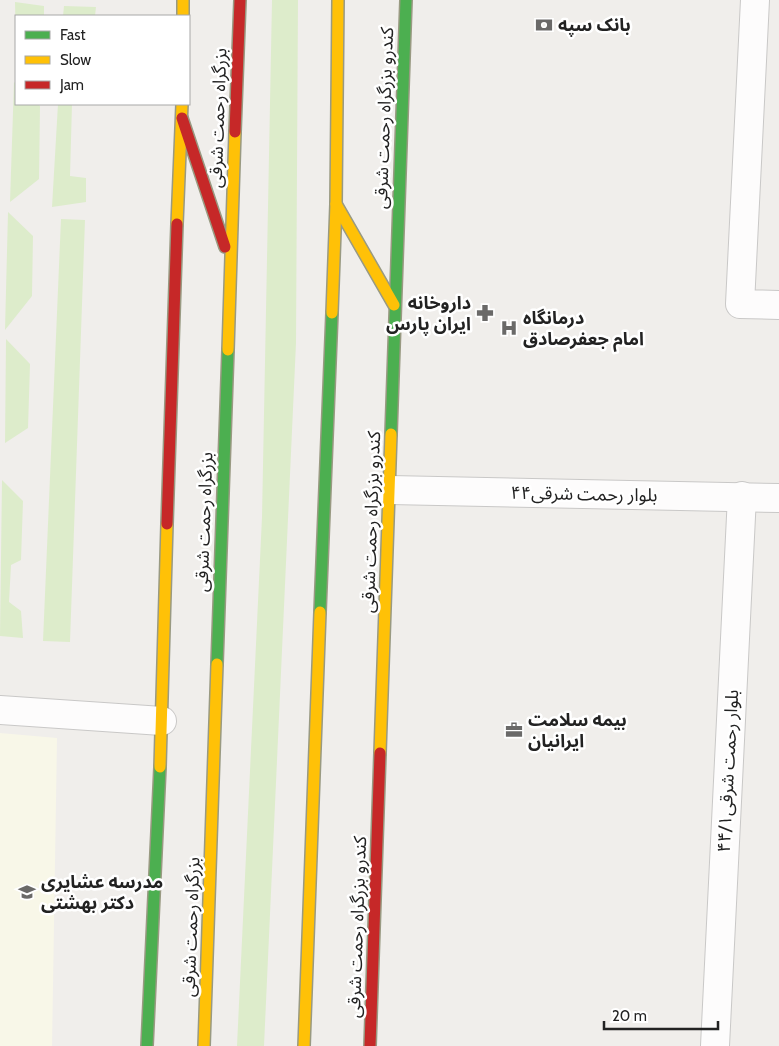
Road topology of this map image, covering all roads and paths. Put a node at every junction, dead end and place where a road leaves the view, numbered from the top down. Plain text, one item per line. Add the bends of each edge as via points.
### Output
1 (183, 0) edge
2 (240, 0) edge
3 (338, 0) edge
4 (406, 0) edge
5 (755, 0) edge
6 (183, 15) edge
7 (182, 105) edge
8 (182, 118) junction
9 (336, 204) junction
10 (230, 264) junction
11 (394, 304) junction
12 (779, 306) edge
13 (390, 490) junction
14 (742, 496) junction
15 (779, 498) edge
16 (0, 710) edge
17 (162, 721) junction
18 (147, 1046) edge
19 (204, 1046) edge
20 (304, 1046) edge
21 (370, 1046) edge
22 (715, 1046) edge

1 - 6 main road
2 - 10 main road, بزرگراه رحمت شرقی
3 - 9 main road
4 - 11 main road, کندرو بزرگراه رحمت شرقی
5 - 12 street via 740,304
7 - 8 main road
8 - 10 main road
8 - 17 main road
9 - 11 main road
9 - 20 main road
10 - 19 main road, بزرگراه رحمت شرقی
11 - 13 main road, کندرو بزرگراه رحمت شرقی
13 - 14 street, ۴۴بلوار رحمت شرقی
13 - 21 main road, کندرو بزرگراه رحمت شرقی
14 - 15 street, ۴۴بلوار رحمت شرقی
14 - 22 street, بلوار رحمت شرقی۴۴/۱
16 - 17 street
17 - 18 main road

